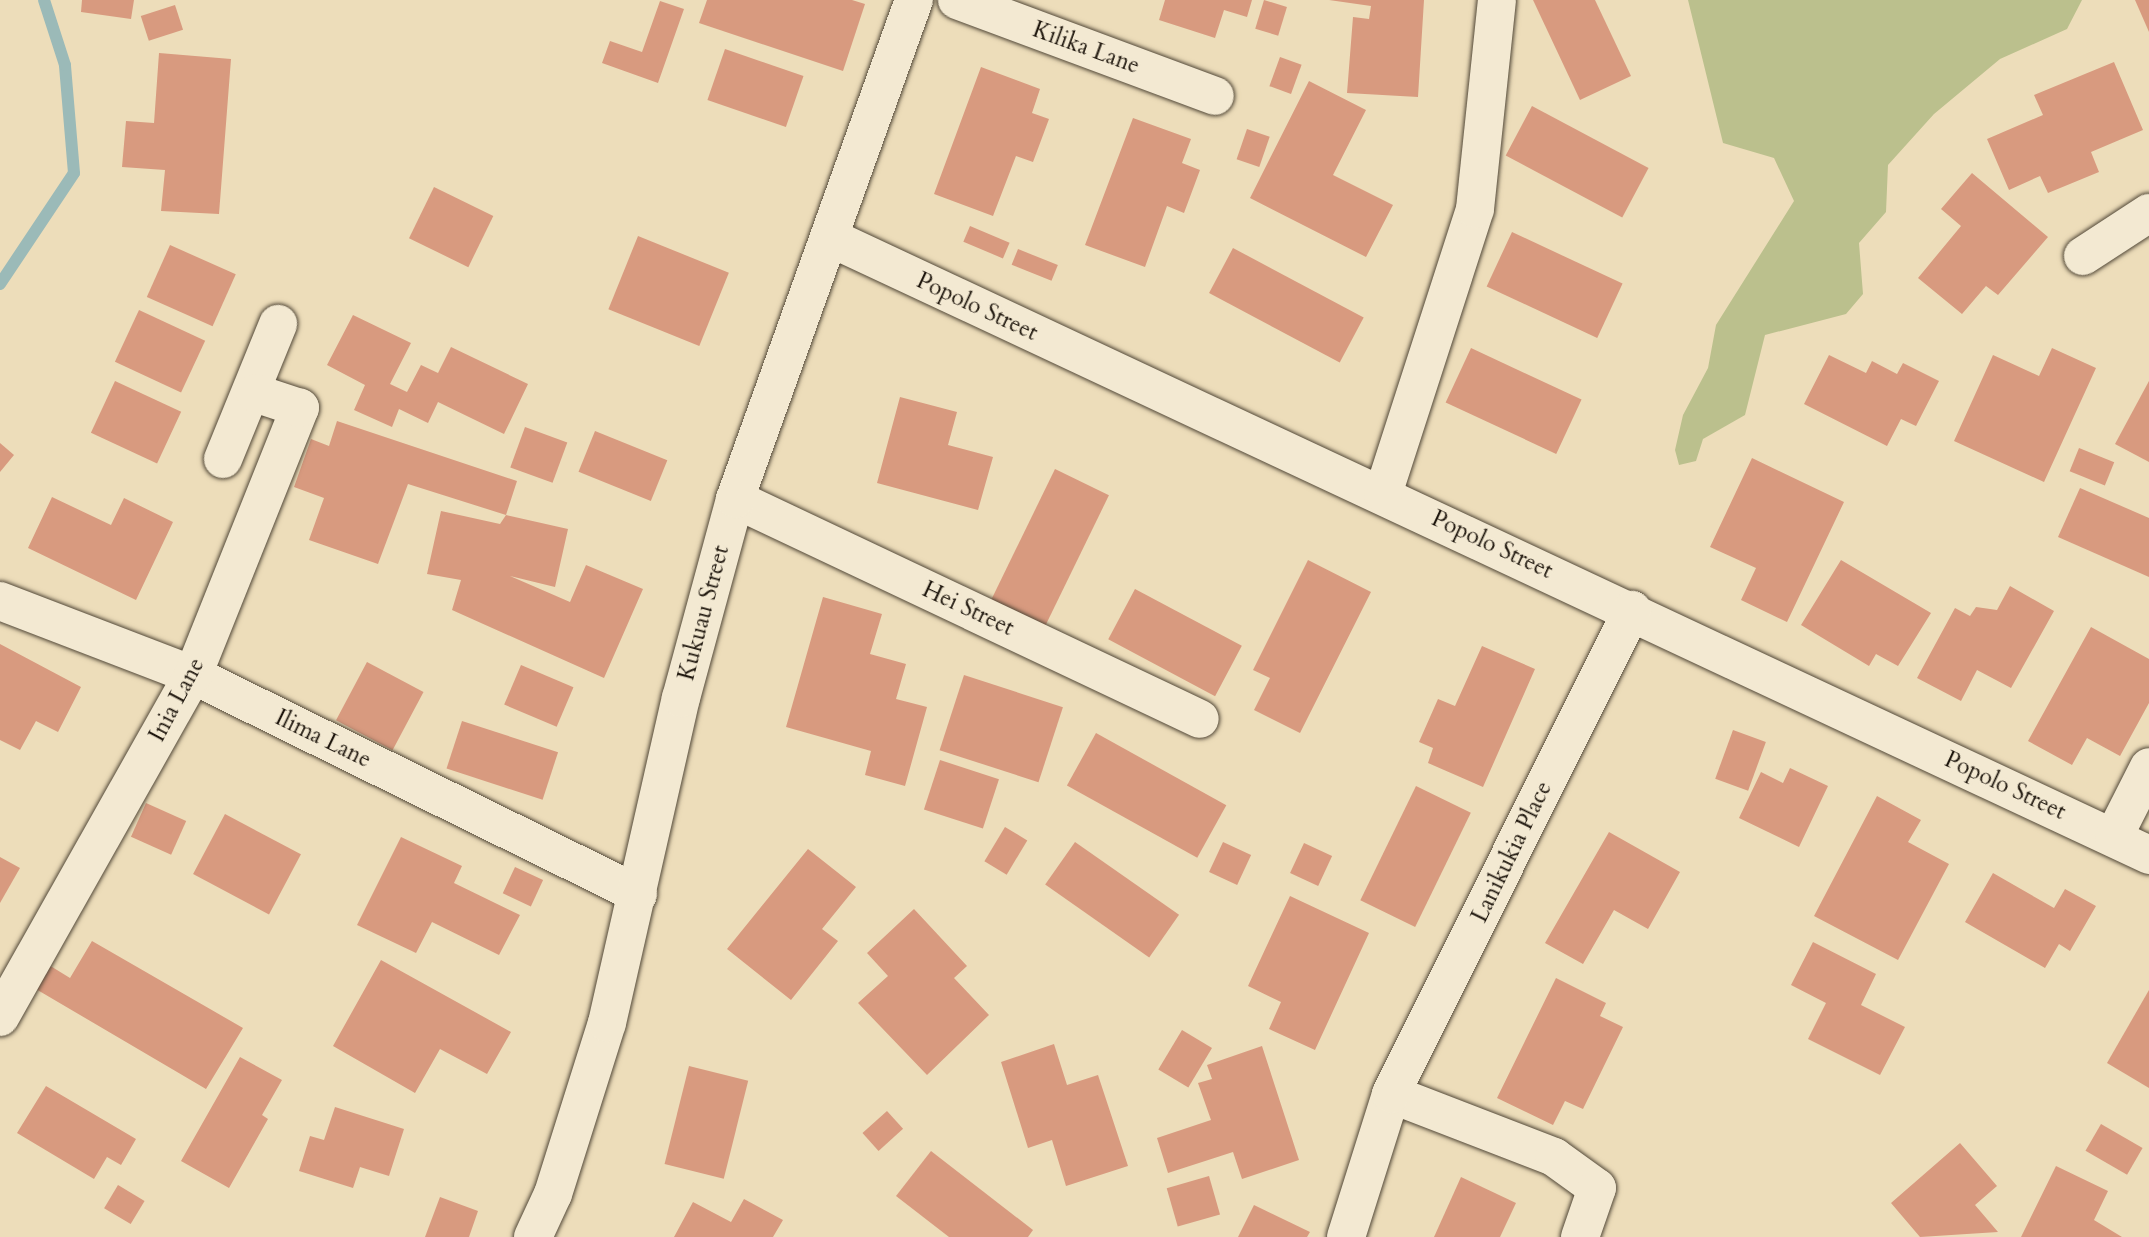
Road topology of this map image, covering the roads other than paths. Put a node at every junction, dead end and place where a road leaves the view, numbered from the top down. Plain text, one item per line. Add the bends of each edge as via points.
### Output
1 (914, 0) edge
2 (957, 0) edge
3 (1497, 0) edge
4 (1215, 96) dead end
5 (2149, 213) edge
6 (833, 239) junction
7 (2083, 256) dead end
8 (278, 324) dead end
9 (255, 393) junction
10 (223, 459) dead end
11 (1383, 494) junction
12 (735, 499) junction
13 (0, 601) edge
14 (1632, 610) junction
15 (193, 675) junction
16 (1200, 719) dead end
17 (2149, 767) edge
18 (2115, 836) junction
19 (2149, 855) edge
20 (638, 894) junction
21 (0, 1017) edge
22 (1391, 1094) junction
23 (533, 1237) edge
24 (1346, 1237) edge
25 (1580, 1237) edge

1 - 6 street, Kukuau Street
2 - 4 street, Kilika Lane
3 - 11 street via 1475,209
5 - 7 street
6 - 11 street, Popolo Street
6 - 12 street, Kukuau Street
8 - 9 street
9 - 10 street
9 - 15 street, Inia Lane via 300,408
11 - 14 street, Popolo Street
12 - 16 street, Hei Street
12 - 20 street, Kukuau Street via 681,698
13 - 15 street, Ilima Lane
14 - 18 street, Popolo Street
14 - 22 street, Lanikukia Place
15 - 20 street, Ilima Lane
15 - 21 street, Inia Lane
17 - 18 street
18 - 19 street, Popolo Street
20 - 23 street, Kukuau Street via 607,1023 554,1194
22 - 24 street, Lanikukia Place
22 - 25 street via 1554,1157 1597,1188

